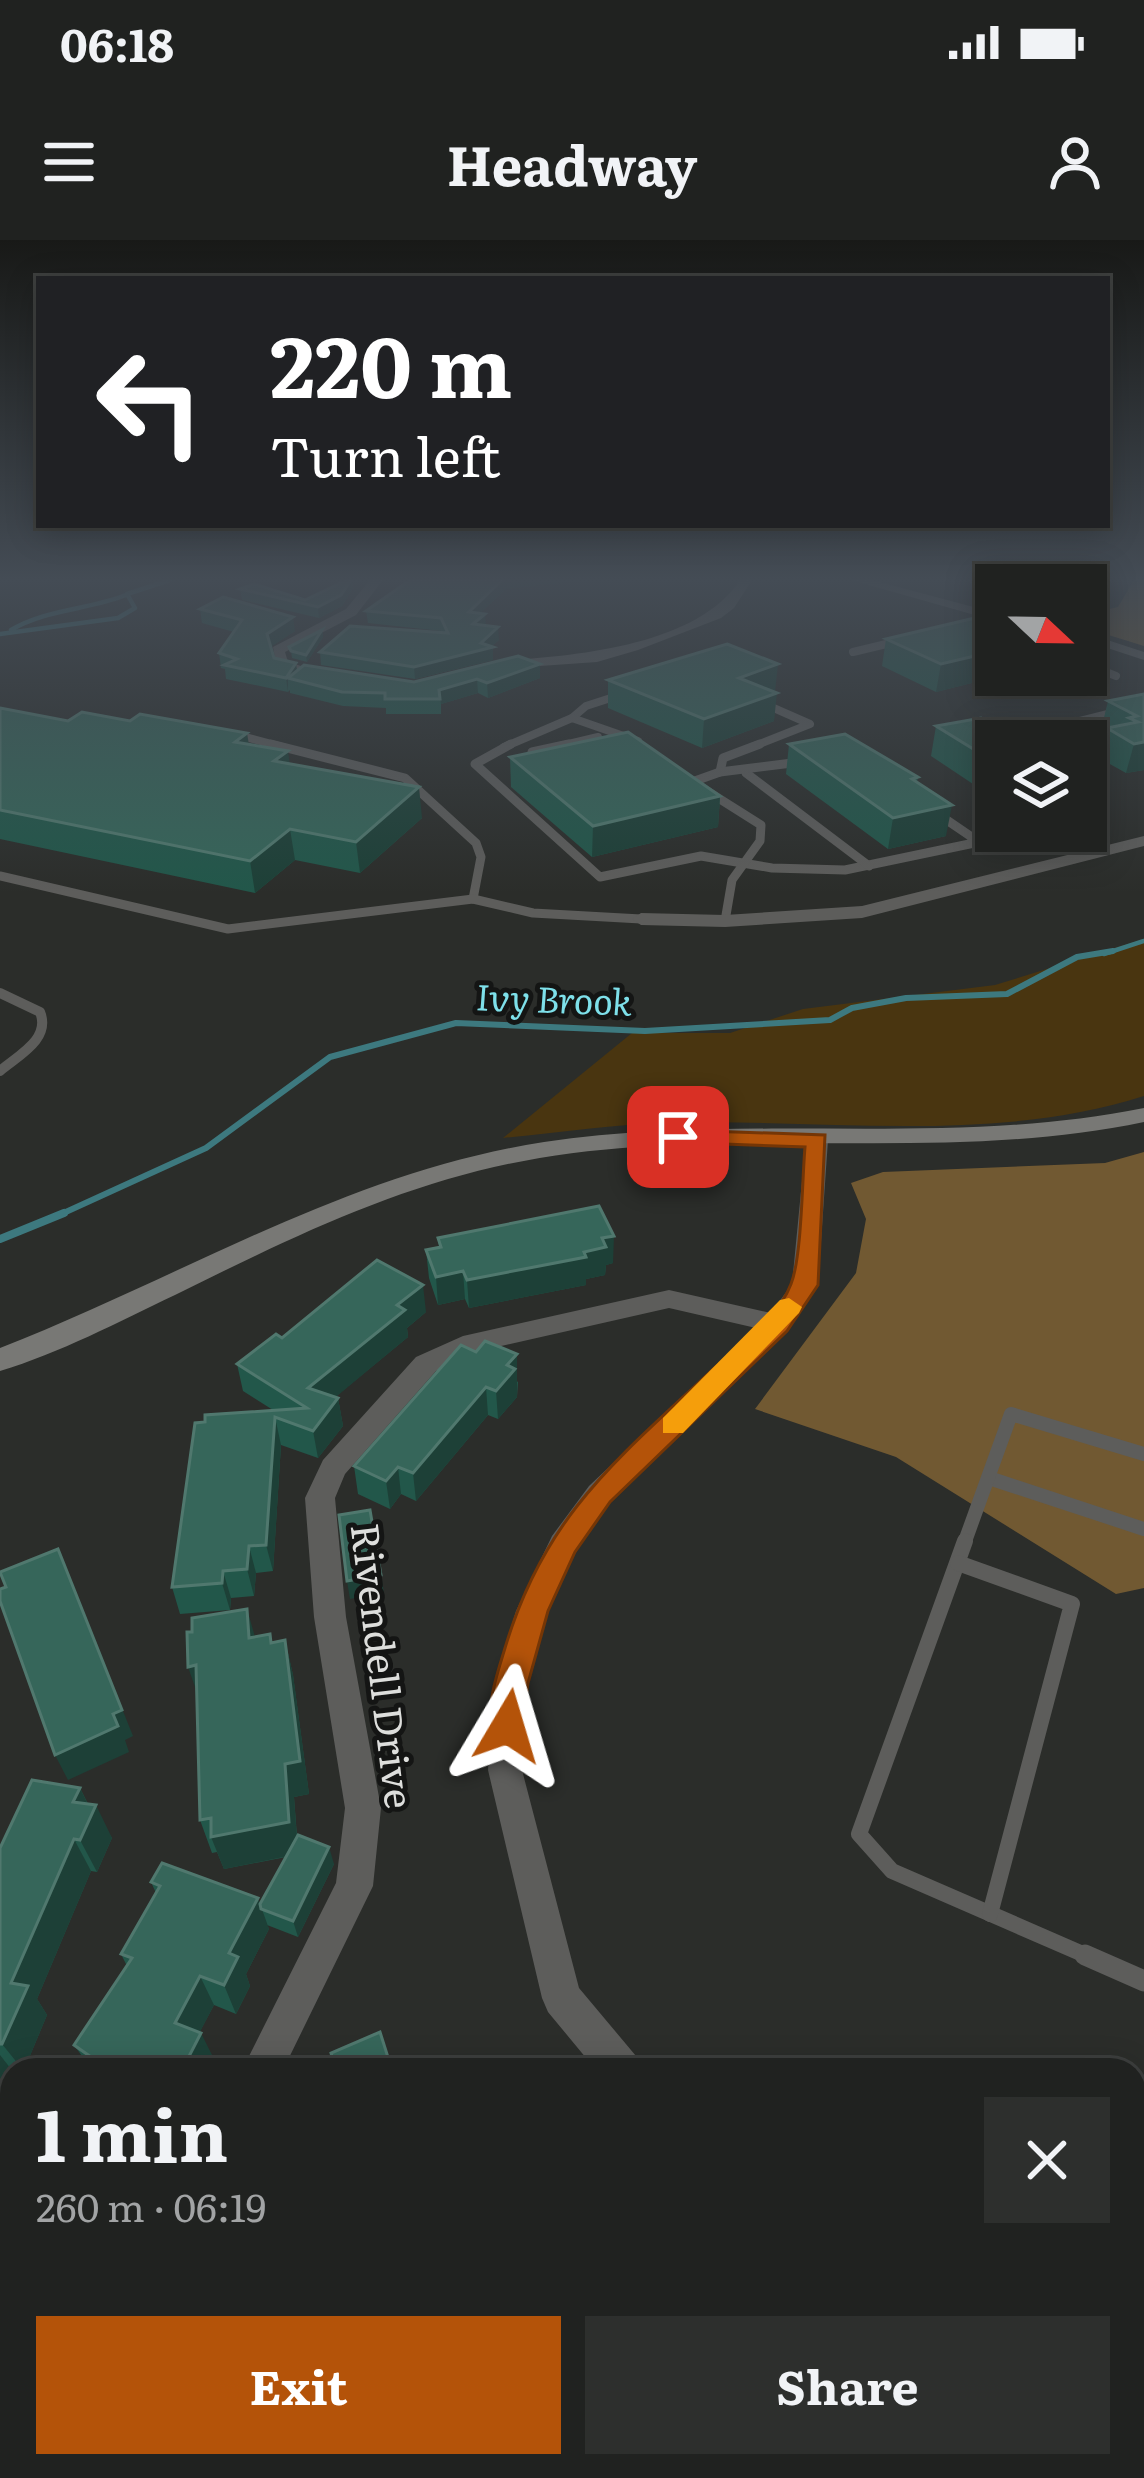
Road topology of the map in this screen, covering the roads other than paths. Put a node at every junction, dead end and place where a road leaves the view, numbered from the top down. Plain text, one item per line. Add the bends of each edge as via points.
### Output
1 (631, 692) edge
2 (760, 702) edge
3 (1144, 705) edge
4 (572, 718) junction
5 (1084, 720) edge
6 (212, 729) edge
7 (598, 737) edge
8 (510, 744) junction
9 (622, 751) edge
10 (532, 752) junction
11 (805, 761) edge
12 (547, 766) edge
13 (671, 772) edge
14 (721, 772) junction
15 (746, 772) junction
16 (692, 782) junction
17 (925, 805) edge
18 (1144, 841) edge
19 (744, 863) junction
20 (869, 866) junction
21 (0, 876) edge
22 (472, 899) junction
23 (641, 920) joint
24 (725, 921) junction
25 (0, 993) edge
26 (0, 1071) edge
27 (1144, 1115) edge
28 (817, 1140) junction
29 (777, 1324) junction
30 (0, 1360) edge
31 (1144, 1454) edge
32 (988, 1478) junction
33 (1144, 1529) edge
34 (958, 1563) junction
35 (990, 1914) junction
36 (1144, 1981) edge
37 (268, 2058) edge
38 (612, 2058) edge

1 - 4 lane
2 - 14 lane via 810,724 723,758
3 - 5 lane
4 - 8 lane
4 - 9 lane via 645,746
6 - 22 lane via 406,778 476,843
7 - 10 lane
8 - 10 lane
8 - 19 lane via 477,760 477,769 593,875 701,856
10 - 12 lane
11 - 15 lane
13 - 16 lane
14 - 15 lane
14 - 16 lane
15 - 20 lane
16 - 19 lane via 761,825
17 - 20 lane via 980,842
18 - 24 street via 898,906
19 - 20 lane via 824,871
19 - 24 lane via 731,880
21 - 22 lane via 228,929
22 - 23 lane via 533,913
23 - 24 street
25 - 26 lane via 40,1012 46,1024
27 - 28 main road via 1049,1134
28 - 29 street via 805,1285
28 - 30 main road via 678,1137 492,1159 329,1208
29 - 37 street, Rivendell Drive via 669,1299 472,1343 427,1364 333,1468 320,1498 330,1618 363,1808 354,1886
29 - 38 street via 599,1494 532,1611 511,1683 505,1771 562,1999
31 - 32 lane via 1012,1414
32 - 33 lane
32 - 34 lane
34 - 35 lane via 1072,1604
34 - 35 lane via 859,1834 892,1871
35 - 36 lane

